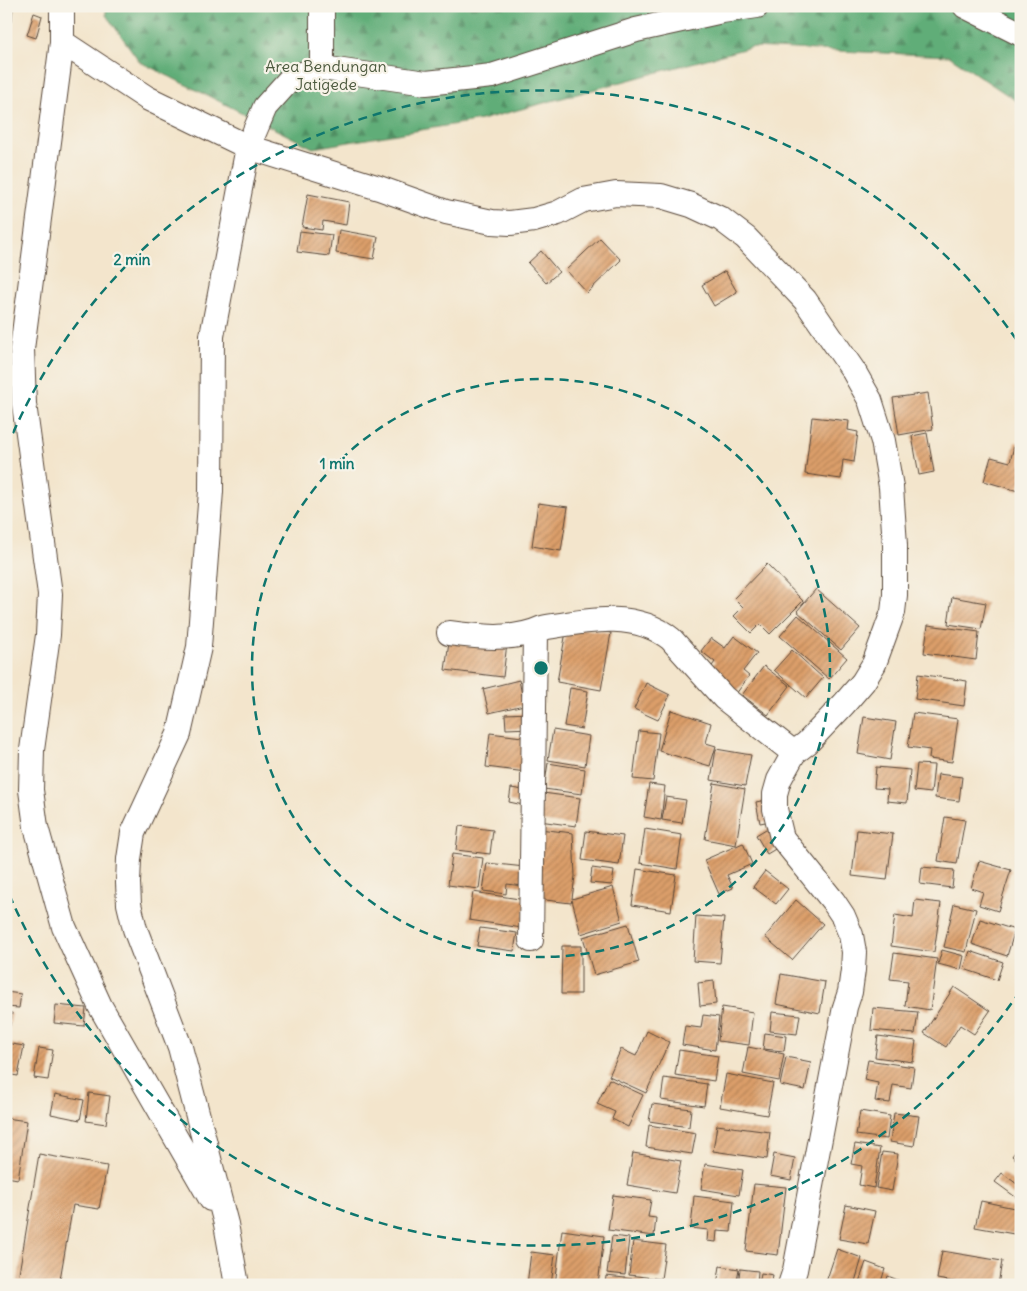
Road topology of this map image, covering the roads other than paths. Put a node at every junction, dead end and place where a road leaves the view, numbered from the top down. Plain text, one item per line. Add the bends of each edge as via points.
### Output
1 (62, 6) edge
2 (322, 6) edge
3 (757, 6) edge
4 (964, 6) edge
5 (1021, 34) edge
6 (62, 42) junction
7 (322, 68) junction
8 (248, 147) junction
9 (535, 632) junction
10 (449, 633) dead end
11 (794, 753) junction
12 (531, 940) dead end
13 (226, 1224) junction
14 (237, 1285) edge
15 (790, 1285) edge

1 - 6 street
2 - 7 street
3 - 7 street via 636,30 492,76 426,83
4 - 5 street
6 - 8 street via 147,98
6 - 13 street via 22,349 24,404 50,594 48,635 32,750 31,790 36,827 64,927 80,965 100,1006
7 - 8 street via 292,77 265,107
8 - 11 street via 446,212 492,222 534,220 558,213 583,200 616,194 661,196 721,219 746,238 805,300 870,400 883,441 891,487 895,595 884,640 863,682
8 - 13 street via 212,336 211,491 200,647 179,734 133,832 129,867 129,904 135,929 180,1047
9 - 10 street via 492,636
9 - 11 street via 583,621 616,619 662,632 724,698
9 - 12 street
11 - 15 street via 779,780 775,808 777,823 787,847 843,916 854,952 850,992
13 - 14 street

